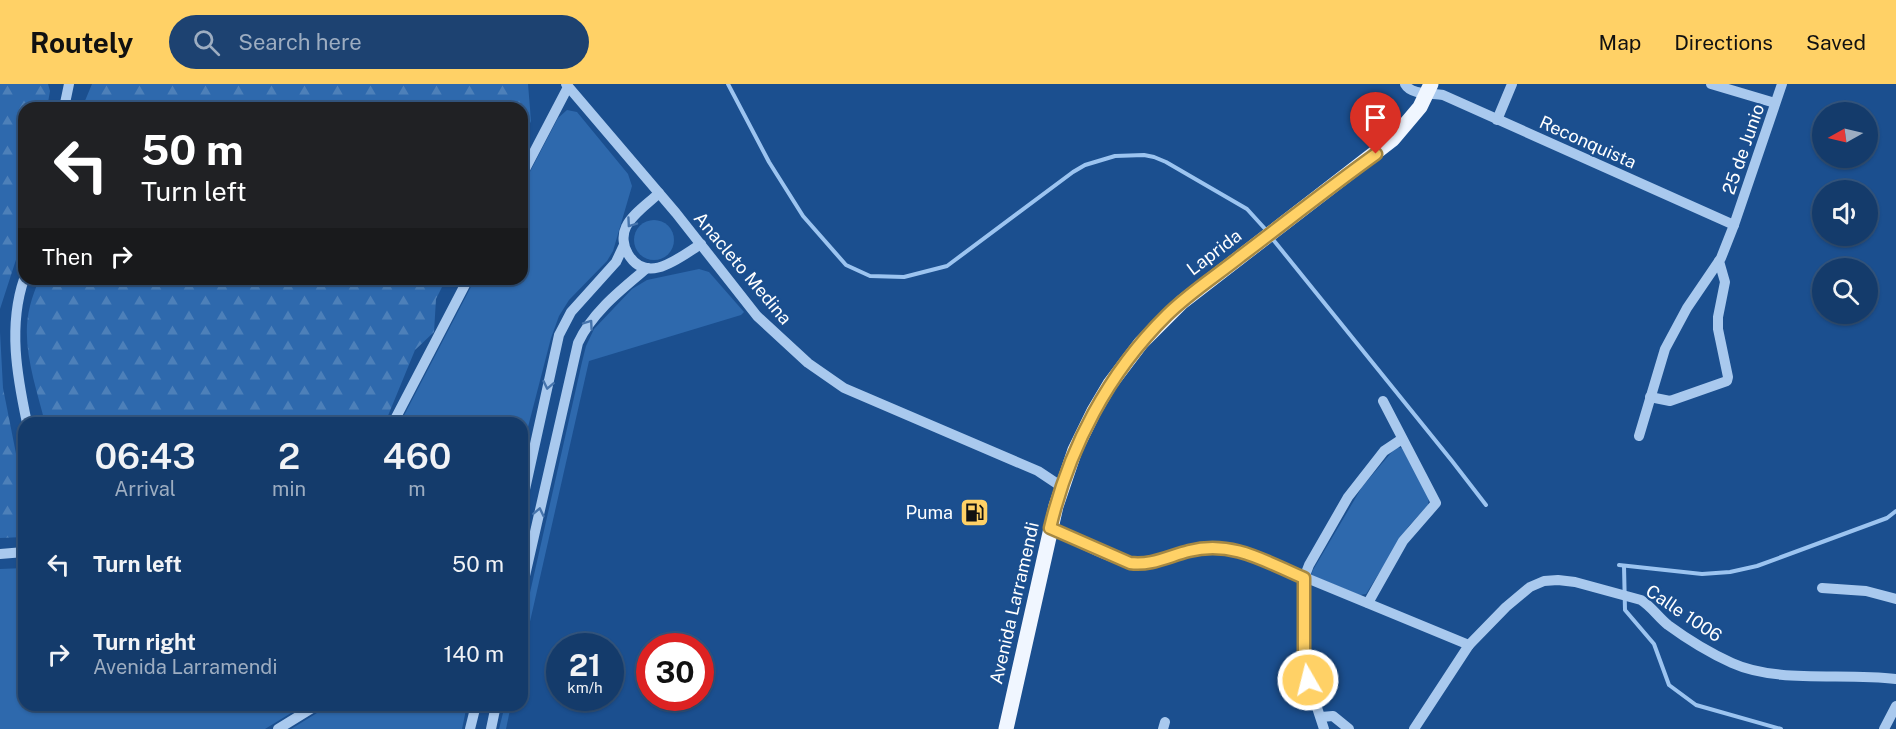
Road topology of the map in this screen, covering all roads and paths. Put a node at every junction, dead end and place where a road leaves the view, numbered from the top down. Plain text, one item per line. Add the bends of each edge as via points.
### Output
1 (69, 84) edge
2 (1405, 84) edge
3 (1512, 84) edge
4 (1711, 84) edge
5 (1782, 84) edge
6 (567, 85) edge
7 (1429, 88) edge
8 (65, 102) edge
9 (1775, 103) junction
10 (1497, 120) junction
11 (528, 163) edge
12 (659, 193) junction
13 (1734, 225) junction
14 (701, 244) junction
15 (624, 245) junction
16 (1719, 261) junction
17 (648, 268) junction
18 (22, 285) edge
19 (465, 285) edge
20 (1650, 397) junction
21 (1383, 401) dead end
22 (26, 417) edge
23 (396, 417) edge
24 (1639, 435) dead end
25 (1402, 439) junction
26 (528, 466) edge
27 (528, 479) edge
28 (546, 481) junction
29 (1062, 487) junction
30 (1050, 528) junction
31 (18, 552) edge
32 (0, 554) edge
33 (528, 562) edge
34 (1304, 578) junction
35 (1822, 588) dead end
36 (1896, 599) edge
37 (1368, 603) junction
38 (1469, 645) junction
39 (1896, 679) edge
40 (1896, 706) edge
41 (307, 711) edge
42 (474, 711) edge
43 (495, 711) edge
44 (1321, 717) junction
45 (278, 729) edge
46 (470, 729) edge
47 (491, 729) edge
48 (1006, 729) edge
49 (1324, 729) edge
50 (1349, 729) edge
51 (1414, 729) edge
52 (1884, 729) edge

1 - 8 street
2 - 7 street, Reconquista via 1413,91
3 - 10 street
4 - 9 street
5 - 9 street, 25 de Junio
6 - 11 street
6 - 12 street, Anacleto Medina
7 - 10 street, Reconquista
7 - 29 main road, Laprida via 1420,107 1393,139 1182,302 1142,343 1094,411
9 - 13 street, 25 de Junio
10 - 13 street, Reconquista
12 - 14 street, Anacleto Medina
12 -> 15 street via 631,219
13 - 16 street, 25 de Junio
14 - 17 street via 664,267
14 - 29 street, Anacleto Medina via 757,316 825,377 1038,471
15 - 17 street via 633,260
15 -> 26 street via 616,262 571,312 559,335
16 - 20 street, 25 de Junio via 1673,332
16 - 20 street via 1725,282 1718,330 1727,381 1670,401
28 -> 17 street via 582,335 594,318
18 - 22 street via 15,345
19 - 23 street
20 - 24 street, 25 de Junio
21 - 25 street
25 - 34 street via 1384,451 1348,497
25 - 37 street via 1436,503 1403,541
27 - 28 street
33 -> 28 street
29 - 30 main road, Avenida Larramendi
30 - 34 street via 1130,563 1143,564 1190,550 1228,549 1251,553
30 - 48 main road, Avenida Larramendi
31 - 32 street
34 - 37 street
34 - 44 street via 1304,660
35 - 36 street via 1866,591
37 - 38 street
38 - 39 street, Calle 1006 via 1520,594 1537,583 1551,580 1634,597 1648,604 1669,626 1744,668
38 - 51 street, Calle 1006
40 - 52 street
41 - 45 street
42 - 46 street
43 - 47 street
44 - 49 street
44 - 50 street via 1333,716

